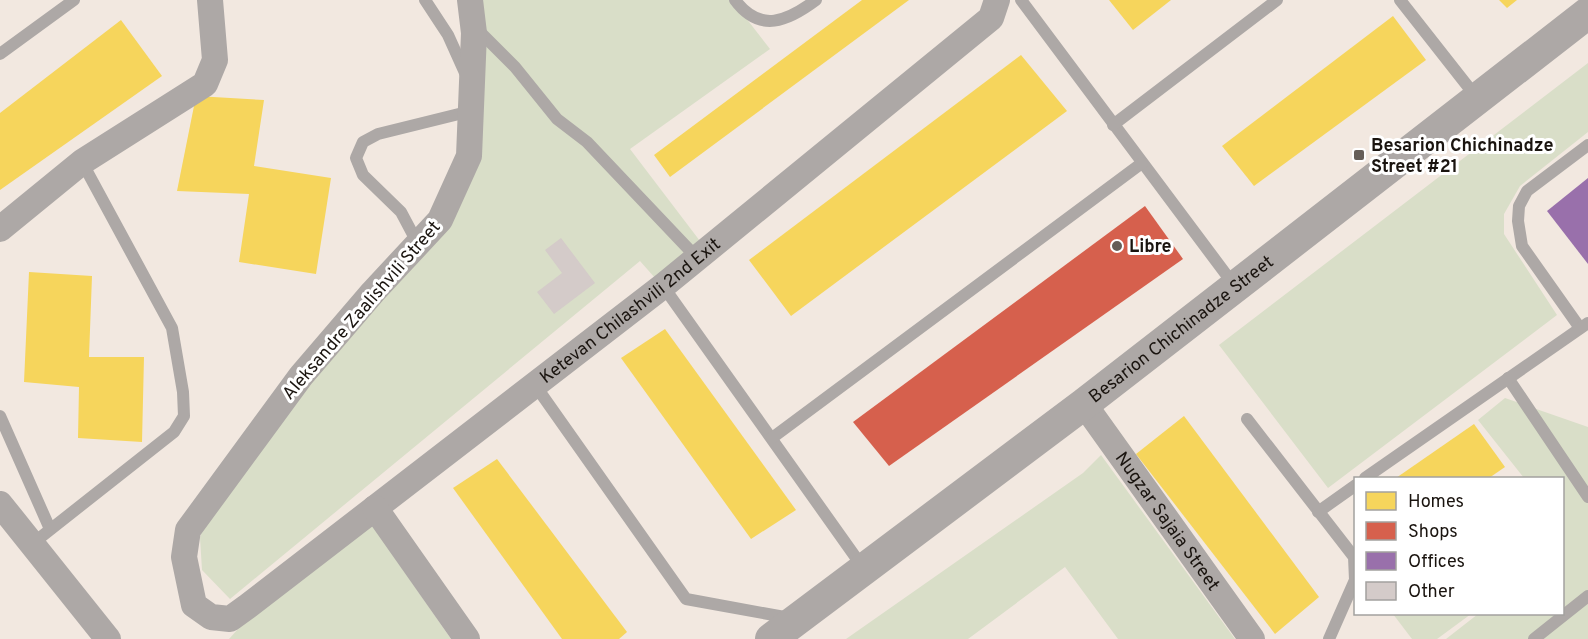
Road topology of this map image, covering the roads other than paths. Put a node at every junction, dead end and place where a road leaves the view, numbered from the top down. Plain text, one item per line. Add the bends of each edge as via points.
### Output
1 (74, 0) edge
2 (210, 0) edge
3 (425, 0) edge
4 (470, 0) edge
5 (735, 0) edge
6 (816, 0) edge
7 (997, 0) edge
8 (1021, 0) edge
9 (1277, 0) edge
10 (1400, 0) edge
11 (1588, 14) edge
12 (473, 25) junction
13 (0, 54) edge
14 (1477, 98) junction
15 (472, 100) junction
16 (1113, 125) junction
17 (1588, 145) edge
18 (82, 162) junction
19 (1142, 163) junction
20 (0, 229) edge
21 (418, 244) junction
22 (697, 258) junction
23 (663, 286) junction
24 (1234, 286) junction
25 (1584, 326) edge
26 (1508, 378) junction
27 (535, 385) junction
28 (1084, 404) junction
29 (0, 416) edge
30 (1246, 419) dead end
31 (772, 438) junction
32 (1366, 477) edge
33 (1354, 486) edge
34 (1588, 497) edge
35 (0, 504) edge
36 (375, 508) junction
37 (1318, 512) junction
38 (41, 537) junction
39 (864, 569) junction
40 (1588, 596) edge
41 (248, 606) joint
42 (798, 619) junction
43 (108, 639) edge
44 (467, 639) edge
45 (771, 639) edge
46 (1252, 639) edge
47 (1329, 639) edge
48 (1534, 639) edge

1 - 13 lane
2 - 18 street via 215,60 204,84
3 - 15 lane via 448,35
4 - 12 street, Aleksandre Zaalishvili Street
5 - 6 lane via 761,21 779,21
7 - 22 street, Ketevan Chilashvili 2nd Exit via 991,18
8 - 16 lane
9 - 16 lane
10 - 14 lane
11 - 14 street, Besarion Chichinadze Street
12 - 15 street, Aleksandre Zaalishvili Street
12 - 22 lane via 515,67 557,119 587,142
14 - 24 street, Besarion Chichinadze Street
15 - 21 street, Aleksandre Zaalishvili Street via 470,156 440,220
15 - 21 lane via 378,134 363,142 356,158 363,175 401,212
16 - 19 lane
17 - 25 lane via 1527,191 1519,206 1518,221 1522,246
18 - 20 street
18 - 38 lane via 172,328 184,416 174,432
19 - 24 lane
19 - 31 lane
21 - 41 street, Aleksandre Zaalishvili Street via 301,376 188,530 184,556 194,605 211,617 230,619
22 - 23 street, Ketevan Chilashvili 2nd Exit
23 - 27 street, Ketevan Chilashvili 2nd Exit
23 - 31 lane
24 - 28 street, Besarion Chichinadze Street
25 - 26 lane
26 - 32 lane
26 - 34 lane
27 - 36 street, Ketevan Chilashvili 2nd Exit
27 - 42 lane via 686,599
28 - 39 street, Besarion Chichinadze Street
28 - 46 street, Nugzar Sajaia Street
29 - 38 lane
30 - 37 lane
31 - 39 lane
33 - 37 lane
35 - 38 street
36 - 41 street, Ketevan Chilashvili 2nd Exit
36 - 44 street
37 - 47 lane via 1354,557 1354,580
38 - 43 street
39 - 42 street, Besarion Chichinadze Street
40 - 48 lane
42 - 45 street, Besarion Chichinadze Street

